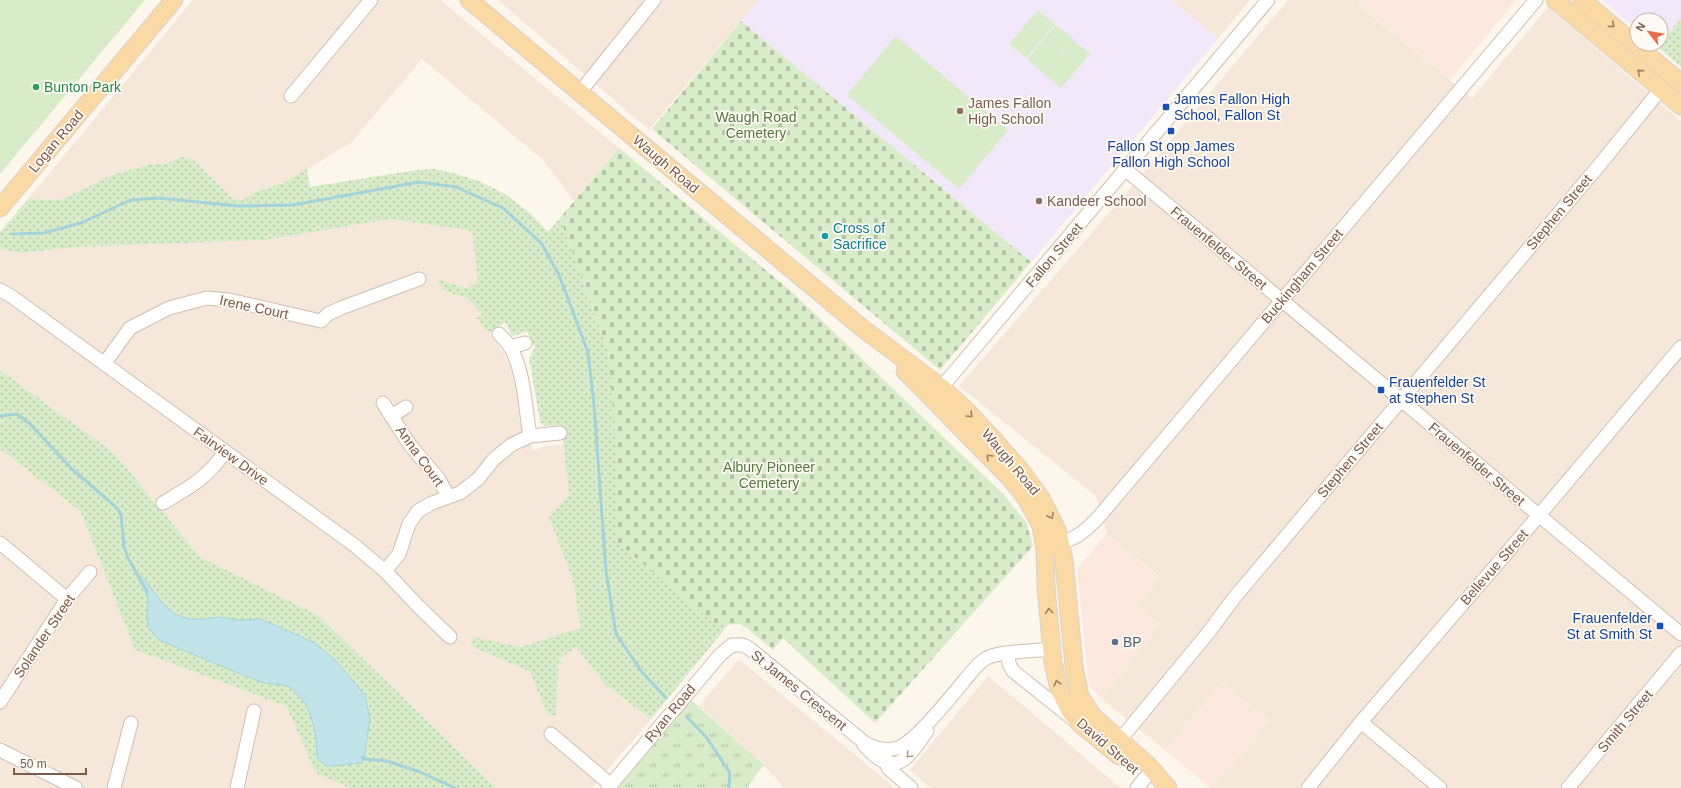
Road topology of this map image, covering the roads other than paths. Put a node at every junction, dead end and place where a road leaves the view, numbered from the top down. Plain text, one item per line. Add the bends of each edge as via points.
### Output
1 (174, 0) edge
2 (371, 0) edge
3 (469, 0) edge
4 (654, 0) edge
5 (1268, 0) edge
6 (1536, 0) edge
7 (1555, 0) edge
8 (1582, 0) edge
9 (1681, 83) edge
10 (1661, 89) junction
11 (580, 92) junction
12 (291, 96) dead end
13 (1681, 106) edge
14 (1126, 170) junction
15 (0, 208) edge
16 (419, 279) dead end
17 (0, 290) edge
18 (1282, 301) junction
19 (499, 334) dead end
20 (525, 343) dead end
21 (1681, 347) edge
22 (510, 348) junction
23 (104, 364) junction
24 (937, 393) junction
25 (1401, 399) junction
26 (383, 403) dead end
27 (406, 407) dead end
28 (391, 416) junction
29 (560, 433) dead end
30 (530, 436) junction
31 (225, 452) junction
32 (448, 496) junction
33 (163, 503) dead end
34 (1539, 516) junction
35 (0, 543) edge
36 (1061, 543) junction
37 (385, 570) junction
38 (90, 572) dead end
39 (67, 599) junction
40 (1681, 634) edge
41 (450, 637) dead end
42 (737, 644) joint
43 (1072, 647) junction
44 (1052, 649) junction
45 (1681, 653) edge
46 (1008, 654) junction
47 (0, 702) edge
48 (254, 711) dead end
49 (1361, 722) junction
50 (131, 724) dead end
51 (1085, 728) junction
52 (550, 734) dead end
53 (1119, 741) junction
54 (0, 750) edge
55 (886, 756) junction
56 (1141, 783) edge
57 (609, 786) edge
58 (76, 788) edge
59 (114, 788) edge
60 (237, 788) edge
61 (911, 788) edge
62 (1162, 788) edge
63 (1168, 788) edge
64 (1308, 788) edge
65 (1440, 788) edge
66 (1568, 788) edge

1 - 15 main road, Logan Road
2 - 12 street
3 - 11 main road, Waugh Road
4 - 11 street
5 - 14 street, Fallon Street
6 - 18 street, Buckingham Street
10 -> 7 main road
8 -> 9 main road
10 - 13 main road
10 - 25 street, Stephen Street
11 - 24 main road, Waugh Road
14 - 18 street, Frauenfelder Street
14 - 24 street, Fallon Street
16 - 23 street, Irene Court via 341,308 328,314 321,321 229,300 207,298 169,308 130,328
17 - 23 street, Fairview Drive
18 - 25 street, Frauenfelder Street
18 - 36 street, Buckingham Street via 1083,533
19 - 22 street
20 - 22 street
21 - 34 street, Bellevue Street
22 - 30 street via 525,394
23 - 31 street, Fairview Drive
24 -> 36 main road, Waugh Road via 967,411 1022,472 1054,521
44 -> 24 main road, Waugh Road via 1041,526 1026,498
25 - 34 street, Frauenfelder Street
25 - 53 street, Stephen Street via 1234,598
26 - 28 street, Anna Court
27 - 28 street, Anna Court
28 - 32 street, Anna Court via 410,445 438,478
29 - 30 street
30 - 32 street via 511,445 478,479 460,493
31 - 33 street via 199,482
31 - 37 street, Fairview Drive
32 - 37 street via 418,511 409,524 399,554
34 - 40 street, Frauenfelder Street
34 - 49 street, Bellevue Street
35 - 39 street
36 - 43 main road, Waugh Road
37 - 41 street, Fairview Drive
38 - 39 street, Solander Street
39 - 47 street, Solander Street
42 - 55 street, St James Crescent via 750,649 859,739
42 - 57 street, Ryan Road via 729,646 720,654
43 - 44 main road
43 - 53 main road, David Street via 1076,683 1086,706 1100,724
44 - 46 street
51 -> 44 main road, David Street via 1061,696 1054,671
45 - 66 street, Smith Street
46 - 51 street via 1013,671
46 - 55 street via 990,656 982,661 947,701 905,760 894,764
48 - 60 street
49 - 64 street, Bellevue Street
49 - 65 street
50 - 59 street
51 - 56 main road, David Street
52 - 57 street
53 - 63 main road, David Street via 1149,766
54 - 58 street
55 - 61 street via 888,768
56 - 62 main road, David Street

